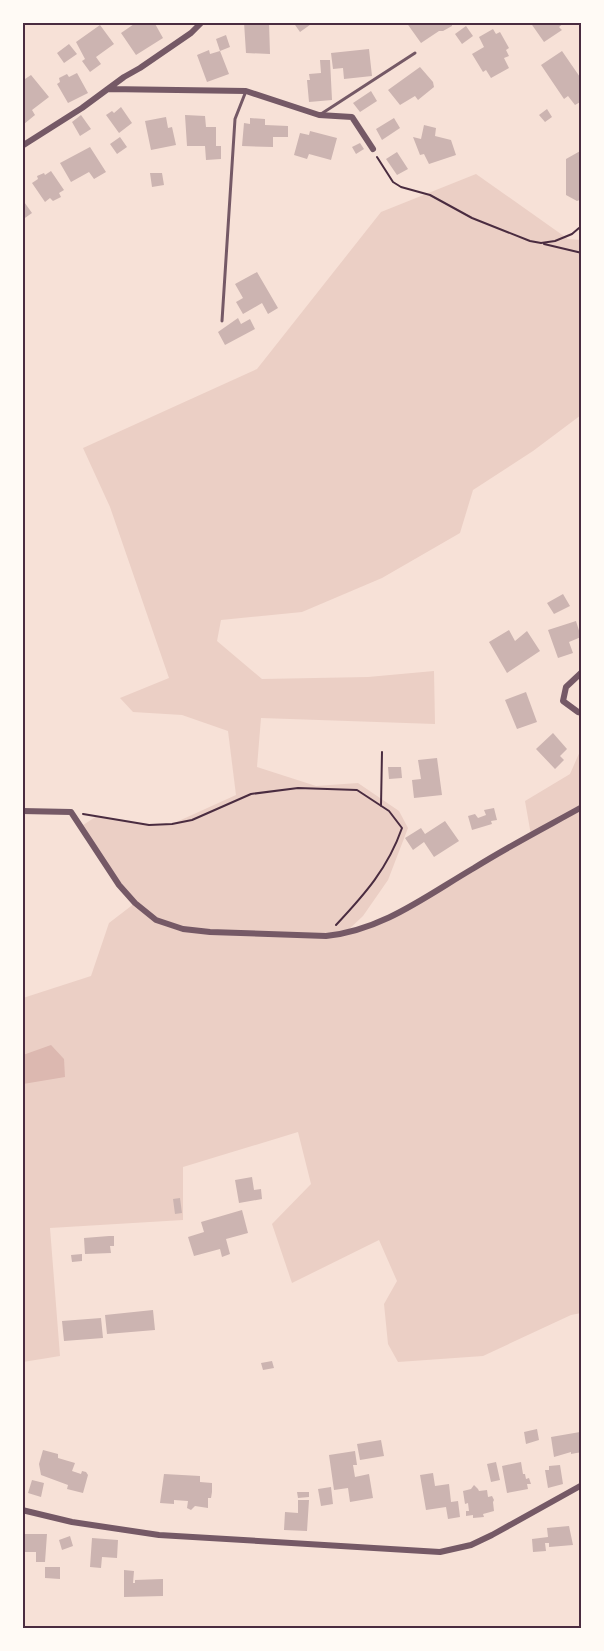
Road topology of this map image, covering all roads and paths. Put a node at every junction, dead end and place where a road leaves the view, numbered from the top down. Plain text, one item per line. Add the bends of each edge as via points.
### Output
1 (202, 22) edge
2 (415, 53) dead end
3 (108, 89) junction
4 (246, 92) junction
5 (319, 115) junction
6 (22, 146) edge
7 (373, 149) joint
8 (579, 228) dead end
9 (542, 243) junction
10 (582, 253) edge
11 (222, 321) dead end
12 (582, 672) edge
13 (582, 713) edge
14 (382, 752) dead end
15 (381, 806) junction
16 (582, 807) edge
17 (22, 812) edge
18 (71, 812) junction
19 (326, 936) junction
20 (582, 1485) edge
21 (22, 1510) edge

1 - 3 street
2 - 5 lane
3 - 4 street
3 - 6 street
4 - 5 street
4 - 11 lane via 235,119
5 - 7 street via 352,117
7 - 9 path via 388,175 401,187 430,195 472,219
8 - 9 path via 555,241
9 - 10 path
12 - 13 street via 566,687 563,701
14 - 15 path
15 - 18 path via 357,790 298,788 251,794 192,820 172,824 149,825
15 - 19 path via 402,828 395,848 360,900
16 - 19 street via 387,920
17 - 18 street
18 - 19 street via 119,885 156,920 210,932
20 - 21 street via 471,1545 440,1552 159,1535

